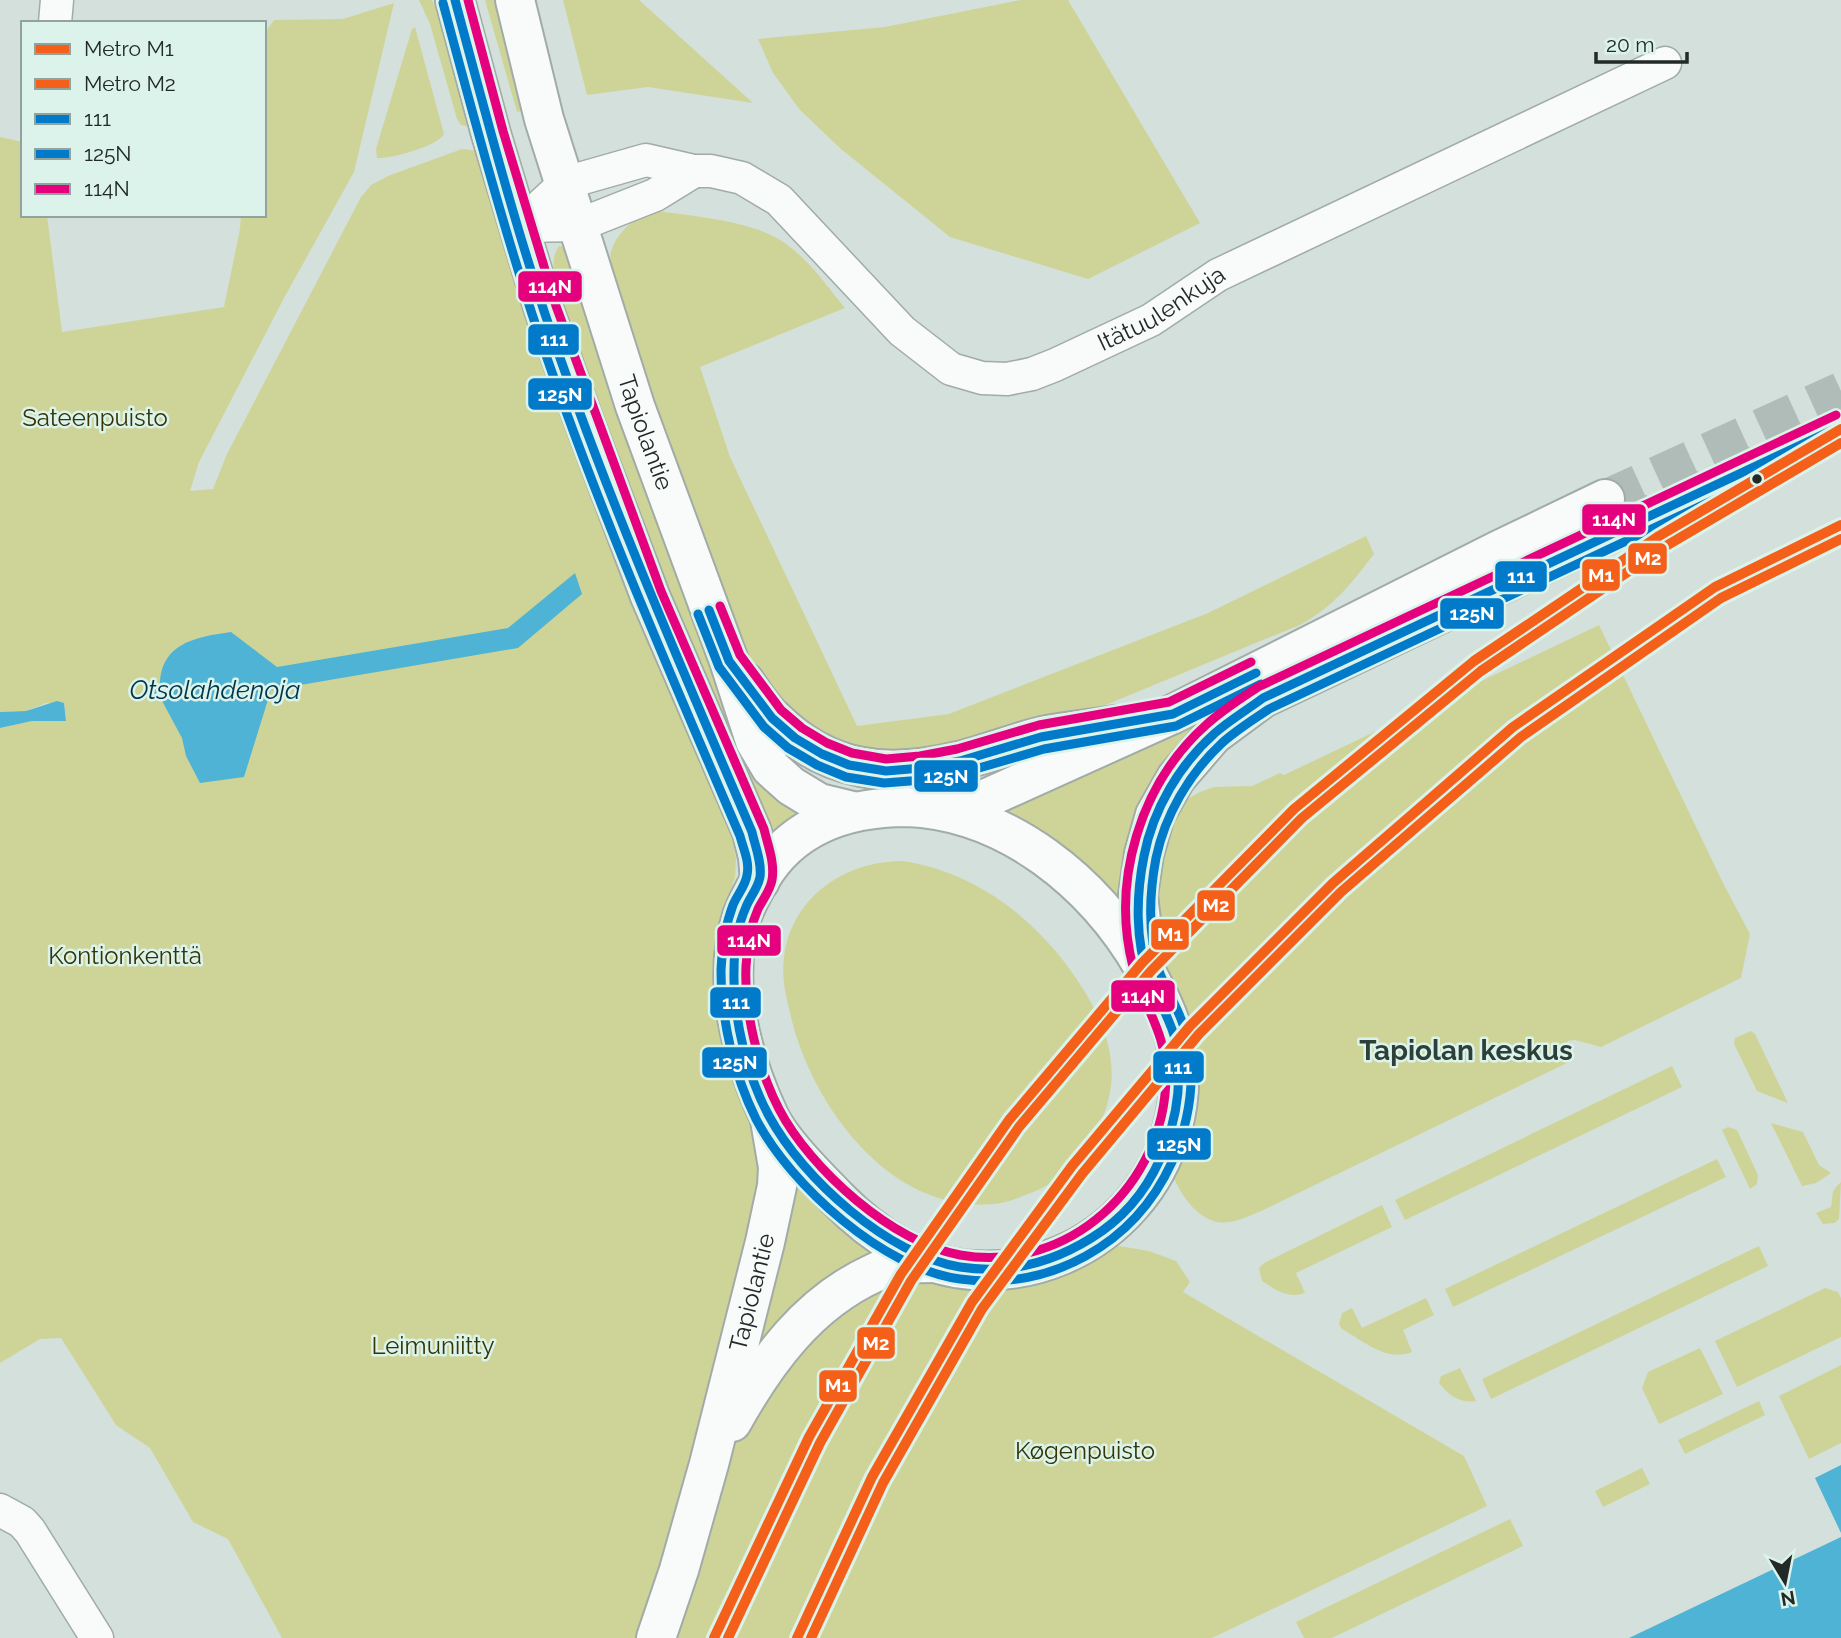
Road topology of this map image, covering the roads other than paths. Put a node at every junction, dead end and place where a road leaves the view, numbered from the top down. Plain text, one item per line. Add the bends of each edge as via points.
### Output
1 (57, 0) edge
2 (455, 0) edge
3 (515, 0) edge
4 (55, 21) edge
5 (1665, 63) dead end
6 (694, 171) junction
7 (565, 183) junction
8 (579, 225) junction
9 (519, 226) junction
10 (729, 661) junction
11 (1173, 714) junction
12 (936, 809) junction
13 (852, 811) junction
14 (760, 881) junction
15 (1147, 974) junction
16 (771, 1119) junction
17 (937, 1263) junction
18 (709, 1464) junction
19 (0, 1510) edge
20 (97, 1638) edge
21 (656, 1638) edge

1 - 4 street
2 - 9 main road
3 - 7 main road, Tapiolantie
5 - 6 street, Itätuulenkuja via 1218,275 1151,320 1032,374 1007,379 951,369 902,331 779,200 742,178
6 - 7 street, Itätuulenkuja via 646,160
6 - 8 street via 655,195
7 - 8 main road, Tapiolantie
7 - 9 street, Itätuulenkuja
8 - 9 street
8 - 10 main road, Tapiolantie via 635,406
9 - 14 main road via 549,323 650,596 752,832
10 - 11 main road via 772,718 795,738 849,765 886,771 935,766 1041,737
10 - 13 main road, Tapiolantie via 755,741 771,768 819,803
11 - 12 main road via 976,803
11 - 15 main road via 1499,550 1613,514 1263,698 1213,734 1175,778 1151,828 1139,895
12 - 13 main road
12 - 15 main road via 993,829 1059,867 1101,907
13 - 14 main road via 802,833 772,861
14 - 16 main road via 739,926 734,984 747,1056
15 - 17 main road via 1175,1039 1178,1085 1168,1139 1142,1191 1102,1233 1057,1258 991,1270
16 - 17 main road via 848,1209 885,1238
16 - 18 main road, Tapiolantie via 777,1185
17 - 18 main road, Tapiolantie via 901,1265 874,1273 810,1315 752,1385
18 - 21 main road, Tapiolantie
19 - 20 street via 30,1531

